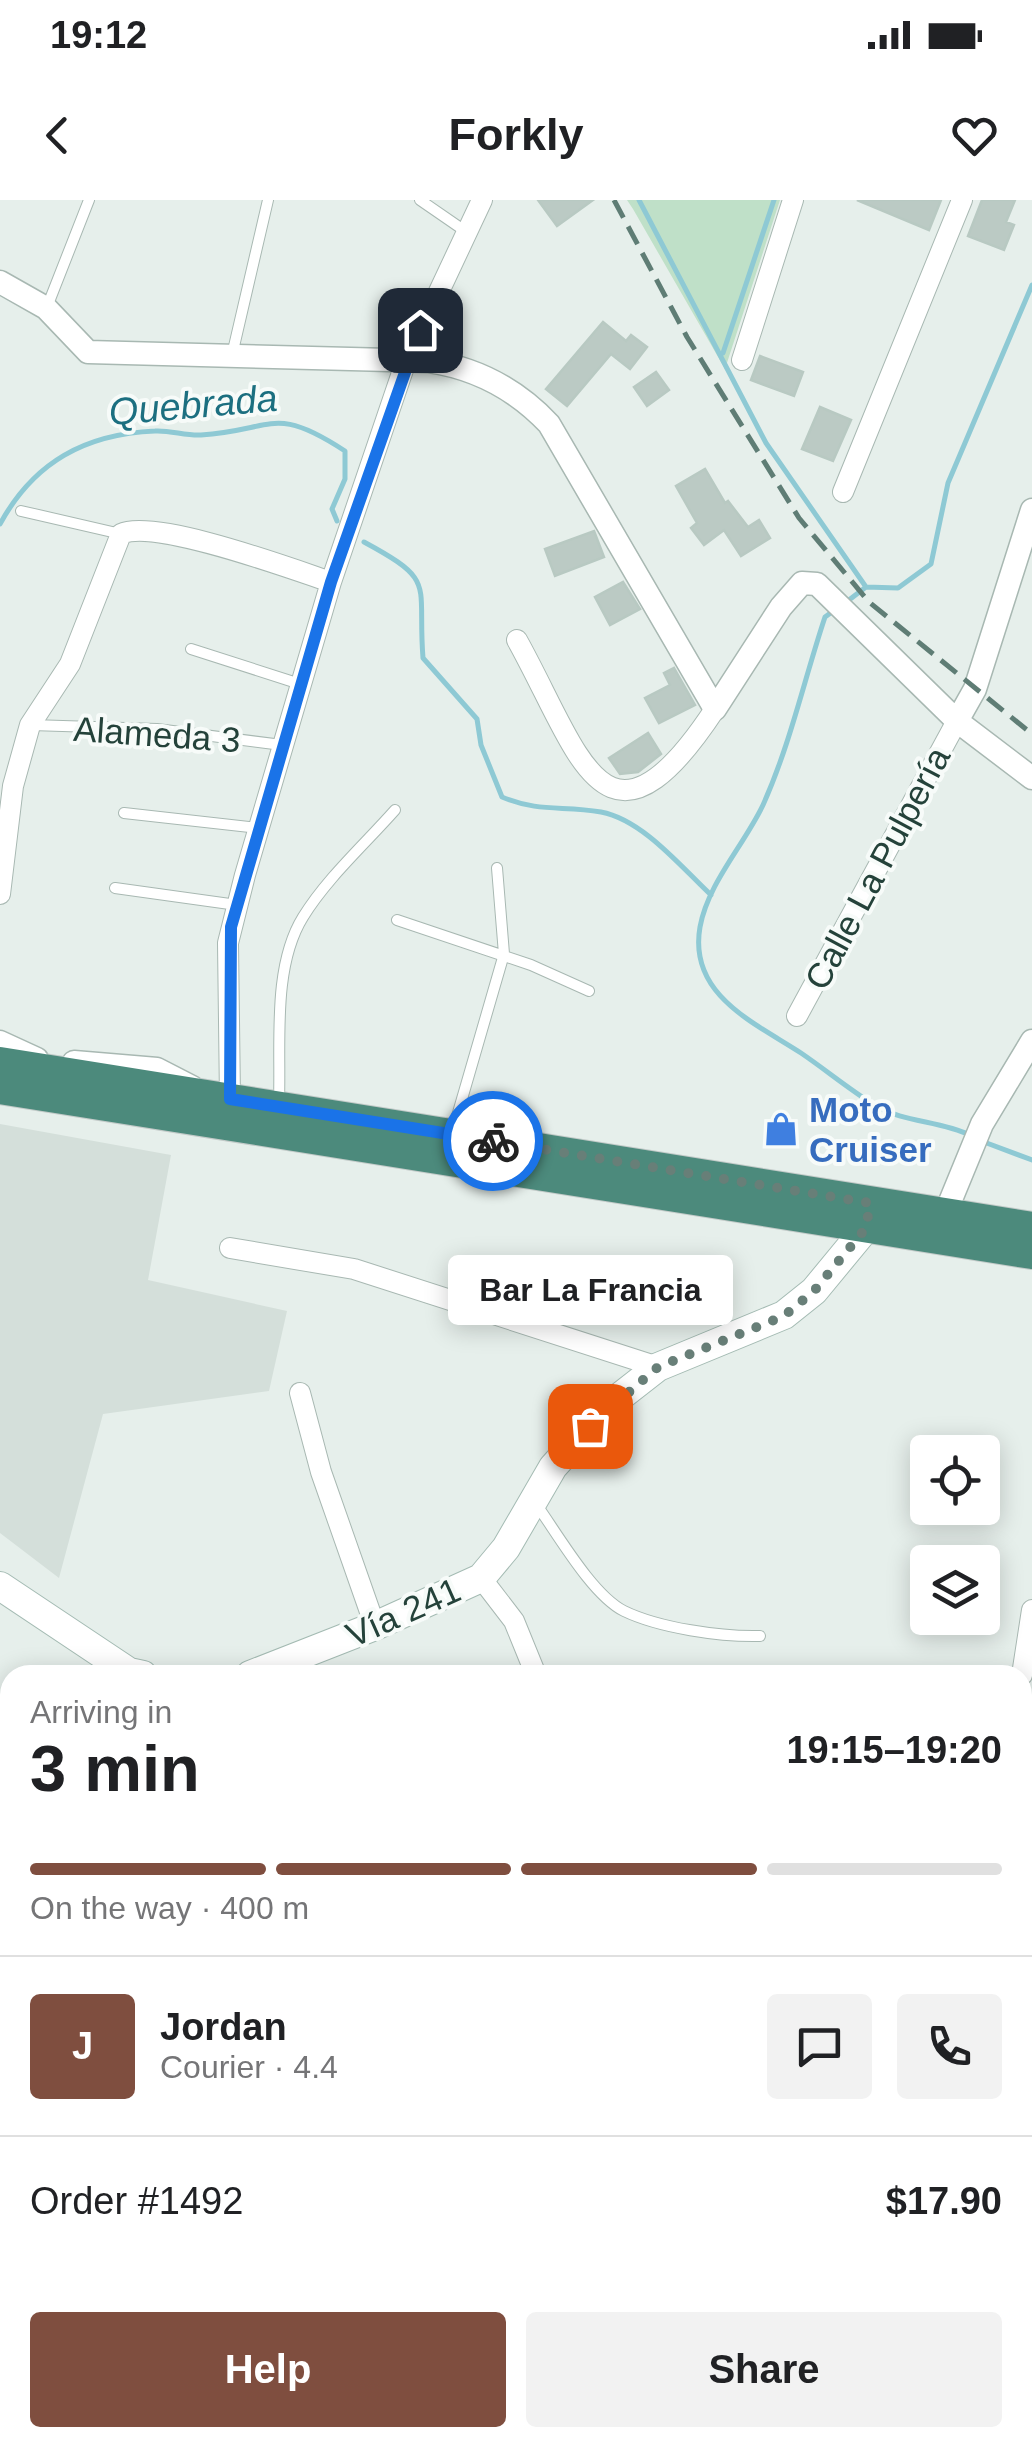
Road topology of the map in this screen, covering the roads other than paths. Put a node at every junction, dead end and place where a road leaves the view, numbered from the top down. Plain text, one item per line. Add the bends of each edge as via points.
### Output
1 (90, 200) edge
2 (268, 200) edge
3 (420, 200) edge
4 (482, 200) edge
5 (793, 200) edge
6 (962, 200) edge
7 (465, 231) junction
8 (0, 282) edge
9 (46, 308) junction
10 (231, 358) junction
11 (742, 360) dead end
12 (405, 364) junction
13 (843, 492) dead end
14 (21, 511) dead end
15 (1031, 517) edge
16 (120, 534) junction
17 (331, 582) junction
18 (517, 640) dead end
19 (191, 649) dead end
20 (301, 684) junction
21 (716, 709) junction
22 (957, 721) junction
23 (30, 725) junction
24 (283, 746) junction
25 (1032, 778) edge
26 (395, 810) dead end
27 (124, 813) dead end
28 (259, 828) junction
29 (496, 868) dead end
30 (115, 888) dead end
31 (0, 894) edge
32 (237, 905) junction
33 (396, 920) dead end
34 (504, 954) junction
35 (590, 992) dead end
36 (797, 1016) dead end
37 (1032, 1041) edge
38 (0, 1042) edge
39 (0, 1062) edge
40 (0, 1089) edge
41 (218, 1097) junction
42 (278, 1107) junction
43 (452, 1134) junction
44 (945, 1214) junction
45 (868, 1215) junction
46 (1032, 1227) edge
47 (230, 1248) dead end
48 (1032, 1254) edge
49 (658, 1367) junction
50 (300, 1393) dead end
51 (534, 1501) junction
52 (480, 1578) junction
53 (0, 1586) edge
54 (1032, 1610) edge
55 (375, 1626) junction
56 (760, 1636) dead end
57 (120, 1665) edge
58 (276, 1665) edge
59 (532, 1665) edge
60 (1024, 1665) edge

1 - 9 lane
2 - 10 lane
3 - 7 lane
4 - 7 street
5 - 11 street
6 - 13 street
7 - 12 street
8 - 9 street
9 - 10 street via 88,352
10 - 12 street
12 - 17 street
12 - 21 street via 457,365 490,378 526,399 550,424
14 - 16 lane
15 - 22 street via 975,689
16 - 17 street via 139,530 200,542
16 - 23 street via 70,664
17 - 20 street
18 - 21 street via 592,777 622,792 658,781
19 - 20 lane
20 - 24 street
21 - 22 street via 802,583 817,584
22 - 25 street
22 - 36 street, Calle La Pulpería
23 - 24 lane, Alameda 3 via 157,729
23 - 31 street via 13,786
24 - 28 street
26 - 42 lane via 304,916 292,942
27 - 28 lane
28 - 32 street
29 - 34 lane
30 - 32 lane
32 - 41 street via 228,943
33 - 34 lane
34 - 35 lane
34 - 43 lane
37 - 44 street via 982,1124
38 - 41 street via 44,1060 158,1070
39 - 41 highway
40 - 45 highway
41 - 42 highway
42 - 43 highway
43 - 45 highway
44 - 45 highway
44 - 46 highway
45 - 48 highway
45 - 49 main road, Vía 241 via 814,1291 784,1316
47 - 49 street via 354,1269
49 - 51 main road, Vía 241 via 608,1406 553,1467
50 - 55 street
51 - 52 main road, Vía 241
51 - 56 lane via 623,1610 728,1637
52 - 55 main road, Vía 241
52 - 59 street via 514,1621
53 - 57 main road
54 - 60 street
55 - 58 main road, Vía 241

